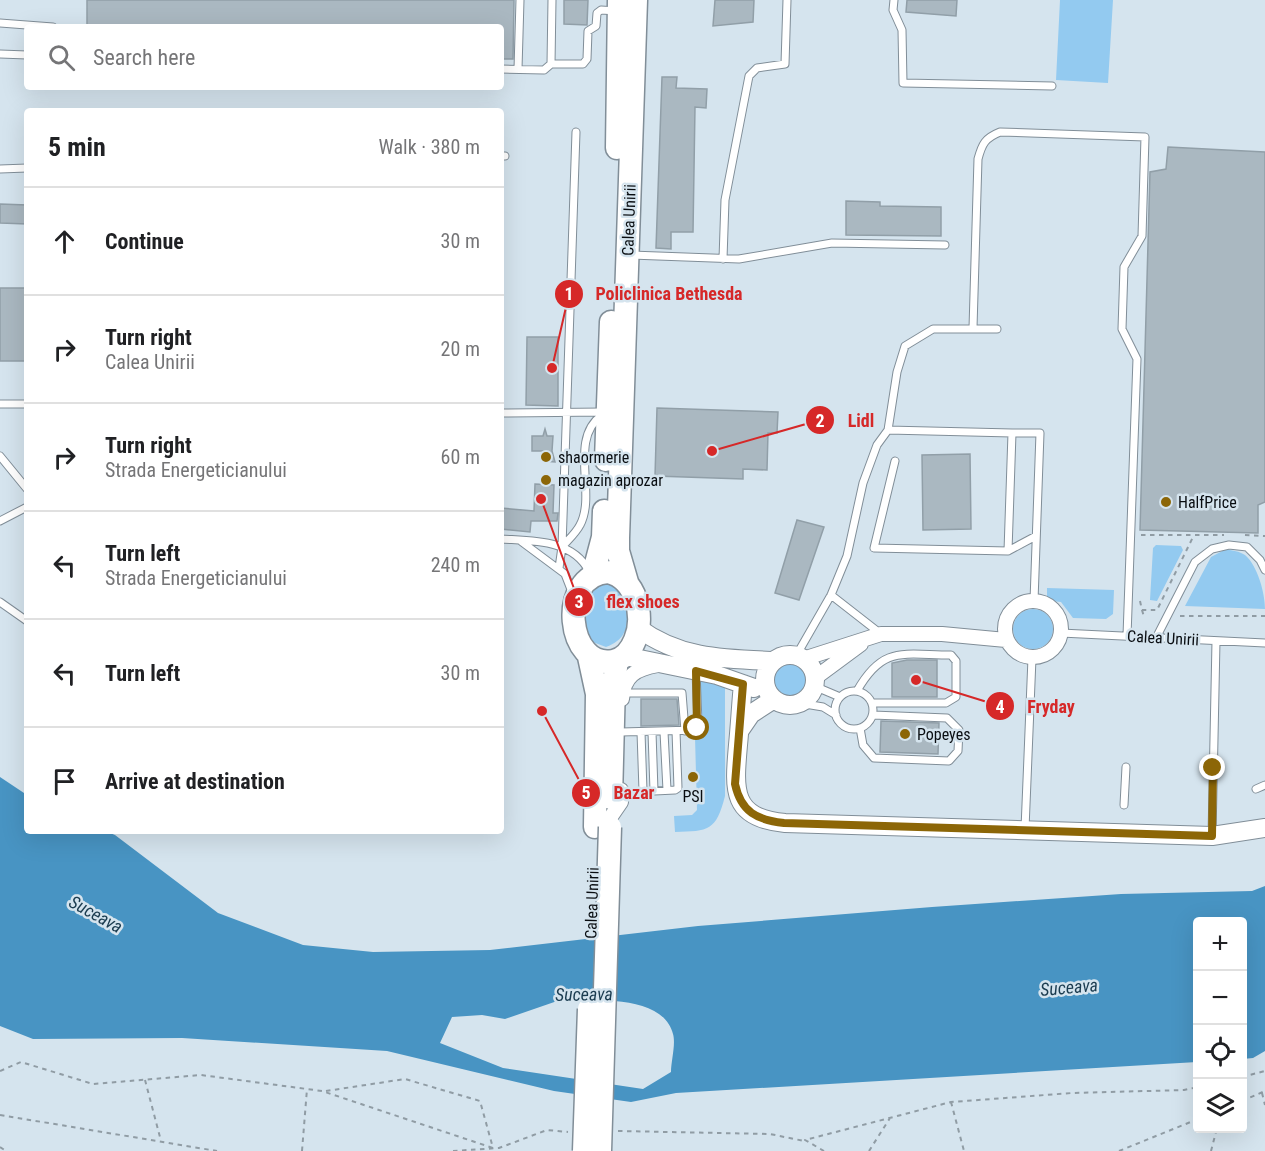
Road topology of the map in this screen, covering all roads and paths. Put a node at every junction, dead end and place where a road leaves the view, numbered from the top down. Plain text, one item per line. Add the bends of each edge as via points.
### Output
1 (520, 0) edge
2 (552, 0) edge
3 (787, 0) edge
4 (894, 0) edge
5 (625, 4) edge
6 (0, 23) edge
7 (24, 25) edge
8 (0, 54) edge
9 (24, 55) edge
10 (551, 64) junction
11 (504, 69) edge
12 (518, 69) junction
13 (1052, 86) dead end
14 (576, 132) dead end
15 (24, 168) edge
16 (0, 169) edge
17 (945, 245) dead end
18 (628, 255) junction
19 (723, 259) junction
20 (972, 328) junction
21 (997, 329) dead end
22 (0, 404) edge
23 (24, 404) edge
24 (607, 412) junction
25 (504, 413) edge
26 (566, 413) junction
27 (888, 430) junction
28 (1012, 433) junction
29 (0, 456) edge
30 (895, 461) dead end
31 (24, 485) edge
32 (24, 509) edge
33 (0, 521) edge
34 (1036, 536) junction
35 (504, 539) edge
36 (520, 540) junction
37 (1141, 545) dead end
38 (562, 547) junction
39 (1008, 551) junction
40 (559, 568) junction
41 (1265, 570) edge
42 (592, 576) junction
43 (627, 582) junction
44 (1140, 592) dead end
45 (831, 595) junction
46 (1034, 600) junction
47 (575, 601) junction
48 (0, 602) edge
49 (1142, 610) junction
50 (1265, 616) edge
51 (1144, 617) dead end
52 (1168, 617) junction
53 (24, 619) edge
54 (638, 628) junction
55 (1061, 633) junction
56 (875, 636) junction
57 (1127, 636) junction
58 (1156, 638) junction
59 (1006, 640) junction
60 (1216, 640) junction
61 (1265, 643) edge
62 (589, 657) junction
63 (799, 657) junction
64 (621, 658) junction
65 (1032, 658) junction
66 (774, 661) junction
67 (661, 664) junction
68 (696, 671) junction
69 (814, 682) junction
70 (743, 684) junction
71 (857, 691) junction
72 (622, 693) junction
73 (771, 696) junction
74 (840, 697) junction
75 (799, 703) junction
76 (872, 703) junction
77 (836, 715) junction
78 (873, 715) junction
79 (860, 728) junction
80 (740, 730) junction
81 (676, 731) junction
82 (685, 731) junction
83 (621, 732) junction
84 (641, 732) junction
85 (652, 732) junction
86 (664, 732) junction
87 (1126, 767) dead end
88 (1265, 785) edge
89 (1256, 789) dead end
90 (668, 790) junction
91 (642, 791) junction
92 (654, 791) junction
93 (1124, 806) dead end
94 (609, 818) junction
95 (1265, 828) edge
96 (1025, 829) junction
97 (1212, 836) junction
98 (0, 1071) edge
99 (1265, 1071) edge
100 (1247, 1076) edge
101 (145, 1080) junction
102 (1193, 1088) edge
103 (307, 1089) junction
104 (322, 1091) junction
105 (1263, 1092) edge
106 (1247, 1099) edge
107 (951, 1102) junction
108 (1265, 1105) edge
109 (0, 1115) edge
110 (891, 1118) junction
111 (1193, 1121) edge
112 (613, 1131) dead end
113 (569, 1132) dead end
114 (1216, 1133) edge
115 (807, 1141) junction
116 (161, 1142) junction
117 (0, 1147) edge
118 (493, 1148) junction
119 (6, 1151) edge
120 (217, 1151) edge
121 (302, 1151) edge
122 (453, 1151) edge
123 (584, 1151) edge
124 (600, 1151) edge
125 (824, 1151) edge
126 (869, 1151) edge
127 (964, 1151) edge
128 (1119, 1151) edge
129 (1211, 1151) edge

1 - 12 lane
2 - 10 lane
3 - 19 lane via 784,64 757,68 749,76 725,200
4 - 13 lane via 893,10 902,30 903,83
5 - 10 lane via 597,14 596,26 588,31 584,64
5 - 18 main road, Calea Unirii
5 - 24 main road, Calea Unirii
6 - 7 lane
8 - 9 lane
10 - 12 lane via 544,70
11 - 12 lane
14 - 26 lane
15 - 16 lane
17 - 19 lane via 832,243
18 - 19 lane
18 - 43 main road, Calea Unirii via 618,538
20 - 21 lane
20 - 27 lane via 933,329 905,346
20 - 57 lane via 981,144 1000,132 1145,137 1142,236 1124,267 1123,278 1122,329 1137,358
22 - 23 lane
24 - 26 lane
24 - 38 lane via 589,430 583,513 580,525
24 - 42 main road, Calea Unirii via 603,537
25 - 26 lane
26 - 38 lane
27 - 28 lane
27 - 45 lane via 877,445 863,483 847,556
28 - 34 lane via 1040,433
28 - 39 lane
29 - 31 lane
30 - 39 lane via 874,548
32 - 33 lane
34 - 39 lane
34 - 46 lane
35 - 36 lane
36 - 38 lane
36 - 40 lane
37 - 49 path via 1141,534 1194,535 1157,610
38 - 40 lane
38 - 42 lane via 578,555
40 - 47 lane via 570,583
41 - 52 lane via 1247,547 1228,545 1212,549 1195,562
42 - 43 main road via 608,572
42 - 47 main road via 578,590
43 - 54 main road via 635,596
44 - 49 path
45 - 56 lane
45 - 63 lane
46 - 55 street via 1057,614
46 - 59 street via 1009,613
47 - 62 main road via 576,631
48 - 53 lane
49 - 51 path
50 - 52 path
52 - 58 lane
54 - 64 main road via 636,639
54 - 66 street via 668,647 689,654
55 - 57 lane, Calea Unirii
55 - 65 street via 1051,651
56 - 59 street via 942,634
56 - 63 street
56 - 69 street
57 - 58 lane, Calea Unirii
58 - 60 lane, Calea Unirii
59 - 65 street via 1016,653
60 - 61 lane, Calea Unirii
60 - 97 lane
62 - 64 main road via 599,662
62 - 94 main road, Calea Unirii via 597,694
63 - 66 street via 788,655
63 - 69 street via 809,664
64 - 67 street
64 - 94 main road, Calea Unirii via 614,683
65 - 96 lane
66 - 73 street via 766,672
67 - 68 street
67 - 72 street via 632,673
68 - 70 street
68 - 82 lane via 698,723 695,730
69 - 74 lane
69 - 75 street via 806,699
70 - 73 street
70 - 80 street
71 - 74 lane
71 - 76 lane
71 - 76 lane via 868,671 891,655 951,655 956,661 953,701
72 - 82 lane via 682,693
72 - 83 street
73 - 75 street via 790,705
73 - 80 street
74 - 77 lane
75 - 77 lane via 823,707
76 - 78 lane
77 - 79 lane via 848,728
78 - 79 lane
78 - 79 lane via 947,718 959,730 958,751 949,761 874,758 863,745
80 - 96 street via 735,784 745,808 757,818 784,823
81 - 82 lane
81 - 86 lane
81 - 90 lane via 678,785 675,790
83 - 84 lane
83 - 94 street
84 - 85 lane
84 - 91 lane
85 - 86 lane
85 - 92 lane
86 - 90 lane
87 - 93 lane
88 - 89 lane
90 - 92 lane
91 - 92 lane
91 - 94 lane via 633,792
94 - 123 main road, Calea Unirii, bridge
94 - 124 main road, Calea Unirii, bridge
95 - 97 street
96 - 97 street
98 - 101 path via 21,1062 93,1084
99 - 100 path
101 - 103 path via 201,1075
101 - 116 path
102 - 107 path
103 - 104 path
103 - 121 path
104 - 118 path
104 - 118 path via 405,1079 480,1101
105 - 106 path
105 - 108 path
107 - 110 path
107 - 127 path
109 - 116 path
110 - 115 path
110 - 126 path
111 - 128 path
112 - 115 path via 770,1134
113 - 118 path via 547,1130
114 - 129 path
115 - 125 path
116 - 120 path
117 - 119 path
118 - 122 path

